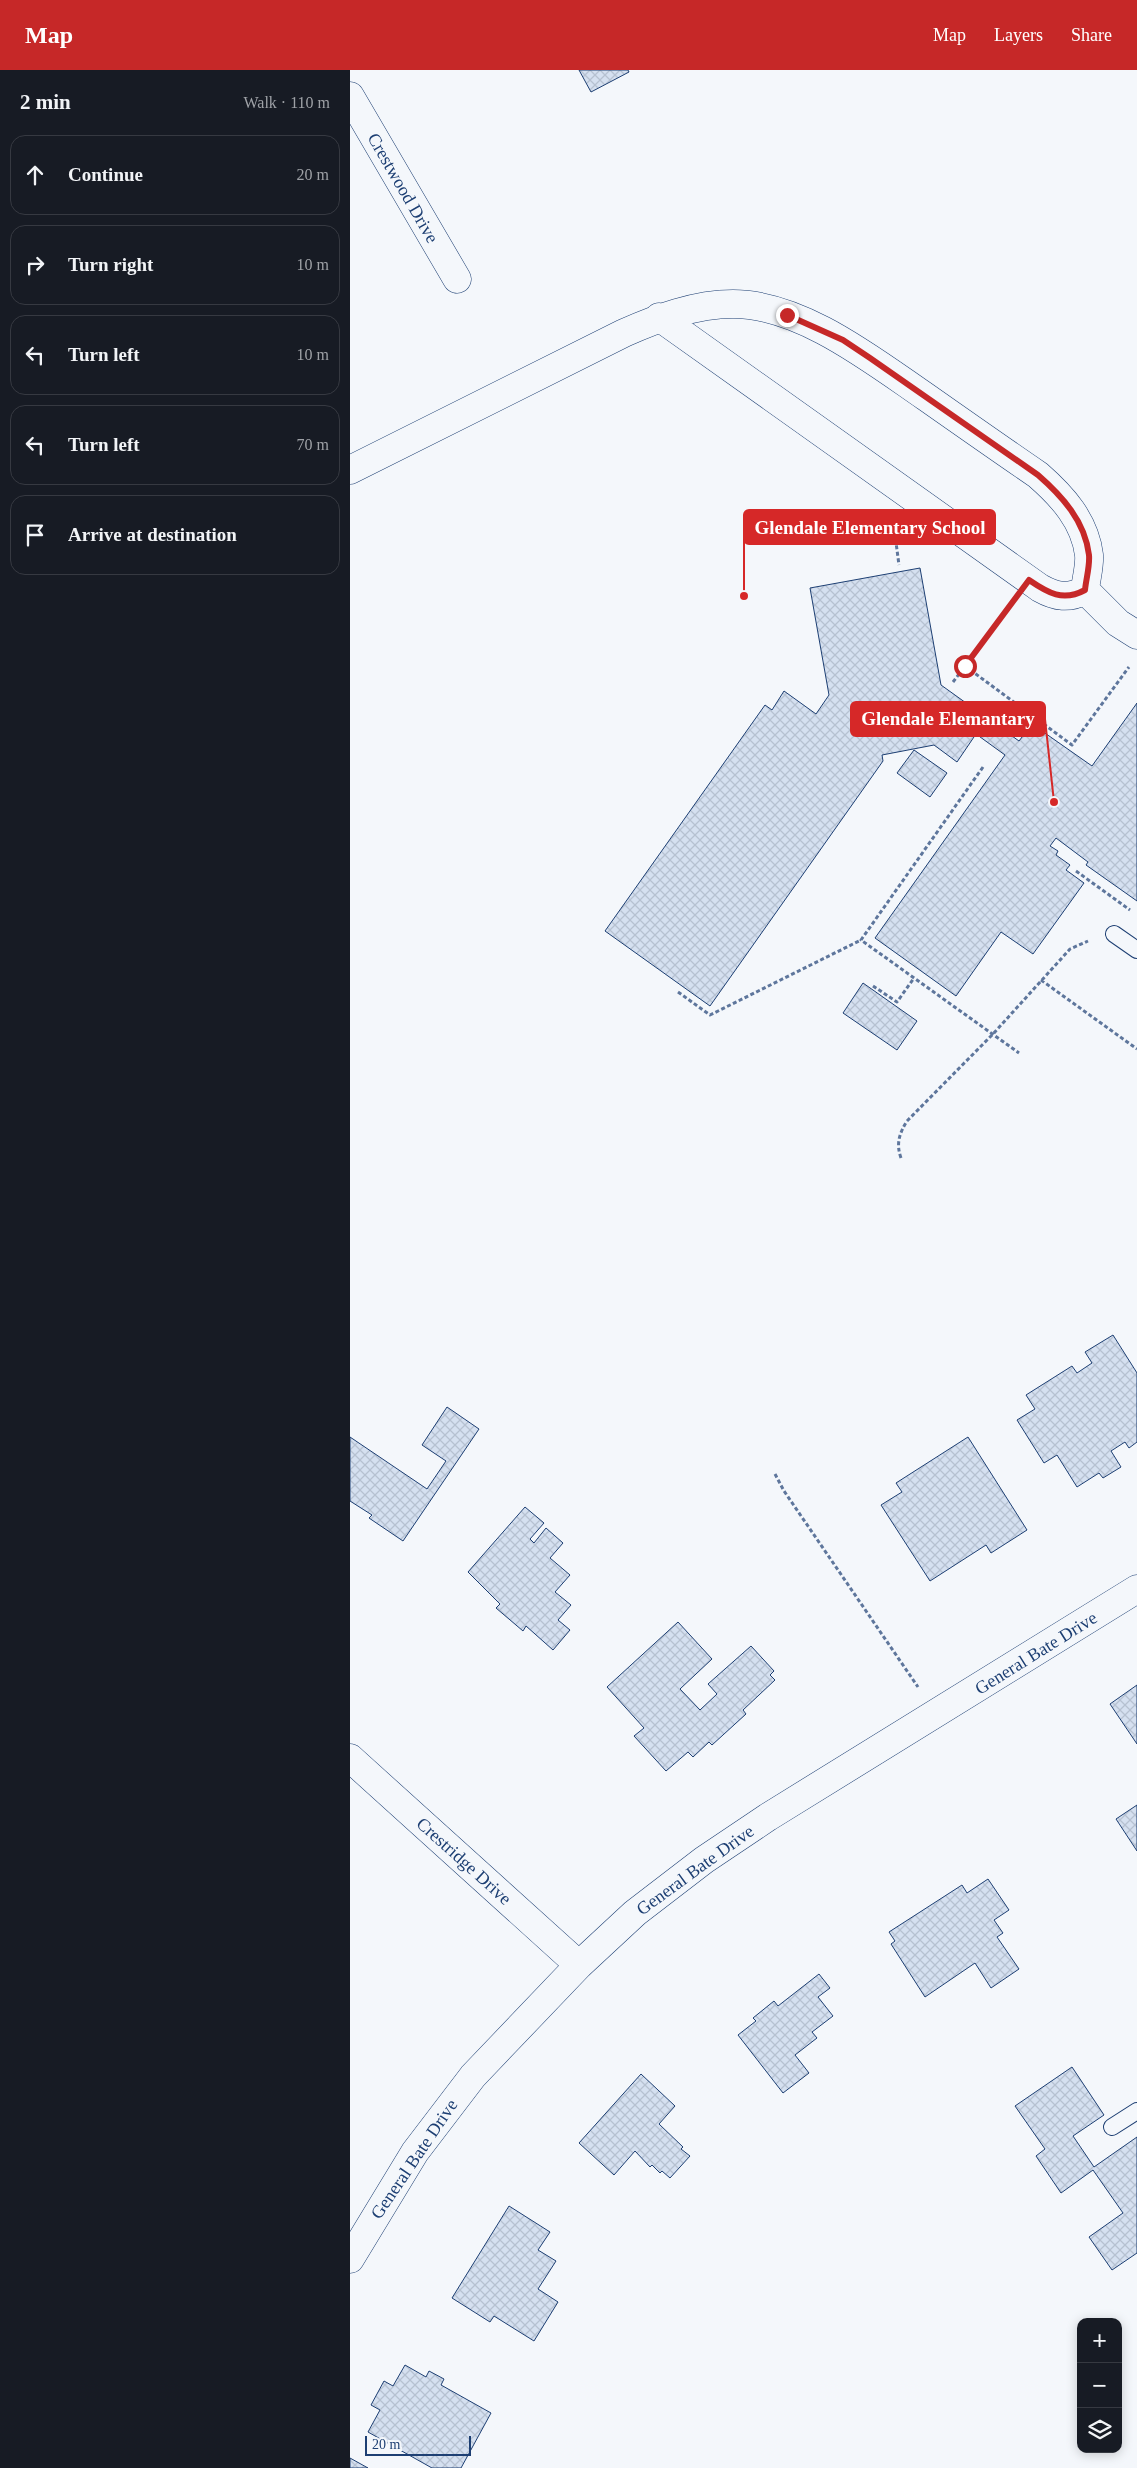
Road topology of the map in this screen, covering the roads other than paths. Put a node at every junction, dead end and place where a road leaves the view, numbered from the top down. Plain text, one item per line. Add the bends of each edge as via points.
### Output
1 (350, 96) edge
2 (457, 280) dead end
3 (659, 318) junction
4 (350, 470) edge
5 (1085, 590) junction
6 (1137, 635) edge
7 (1114, 934) road end
8 (1137, 950) edge
9 (1137, 1589) edge
10 (350, 1758) edge
11 (578, 1965) junction
12 (1137, 2111) edge
13 (1112, 2127) dead end
14 (350, 2259) edge

1 - 2 street, Crestwood Drive
3 - 4 street
3 - 5 street via 1050,594 1075,595
3 - 5 street via 709,306 757,306 787,315 843,340 1038,475 1062,496 1076,516 1089,556
5 - 6 street via 1118,623
7 - 8 lane
9 - 11 street, General Bate Drive via 704,1860 635,1913
10 - 11 street, Crestridge Drive
11 - 14 street, General Bate Drive via 499,2047 442,2115 415,2152
12 - 13 lane

